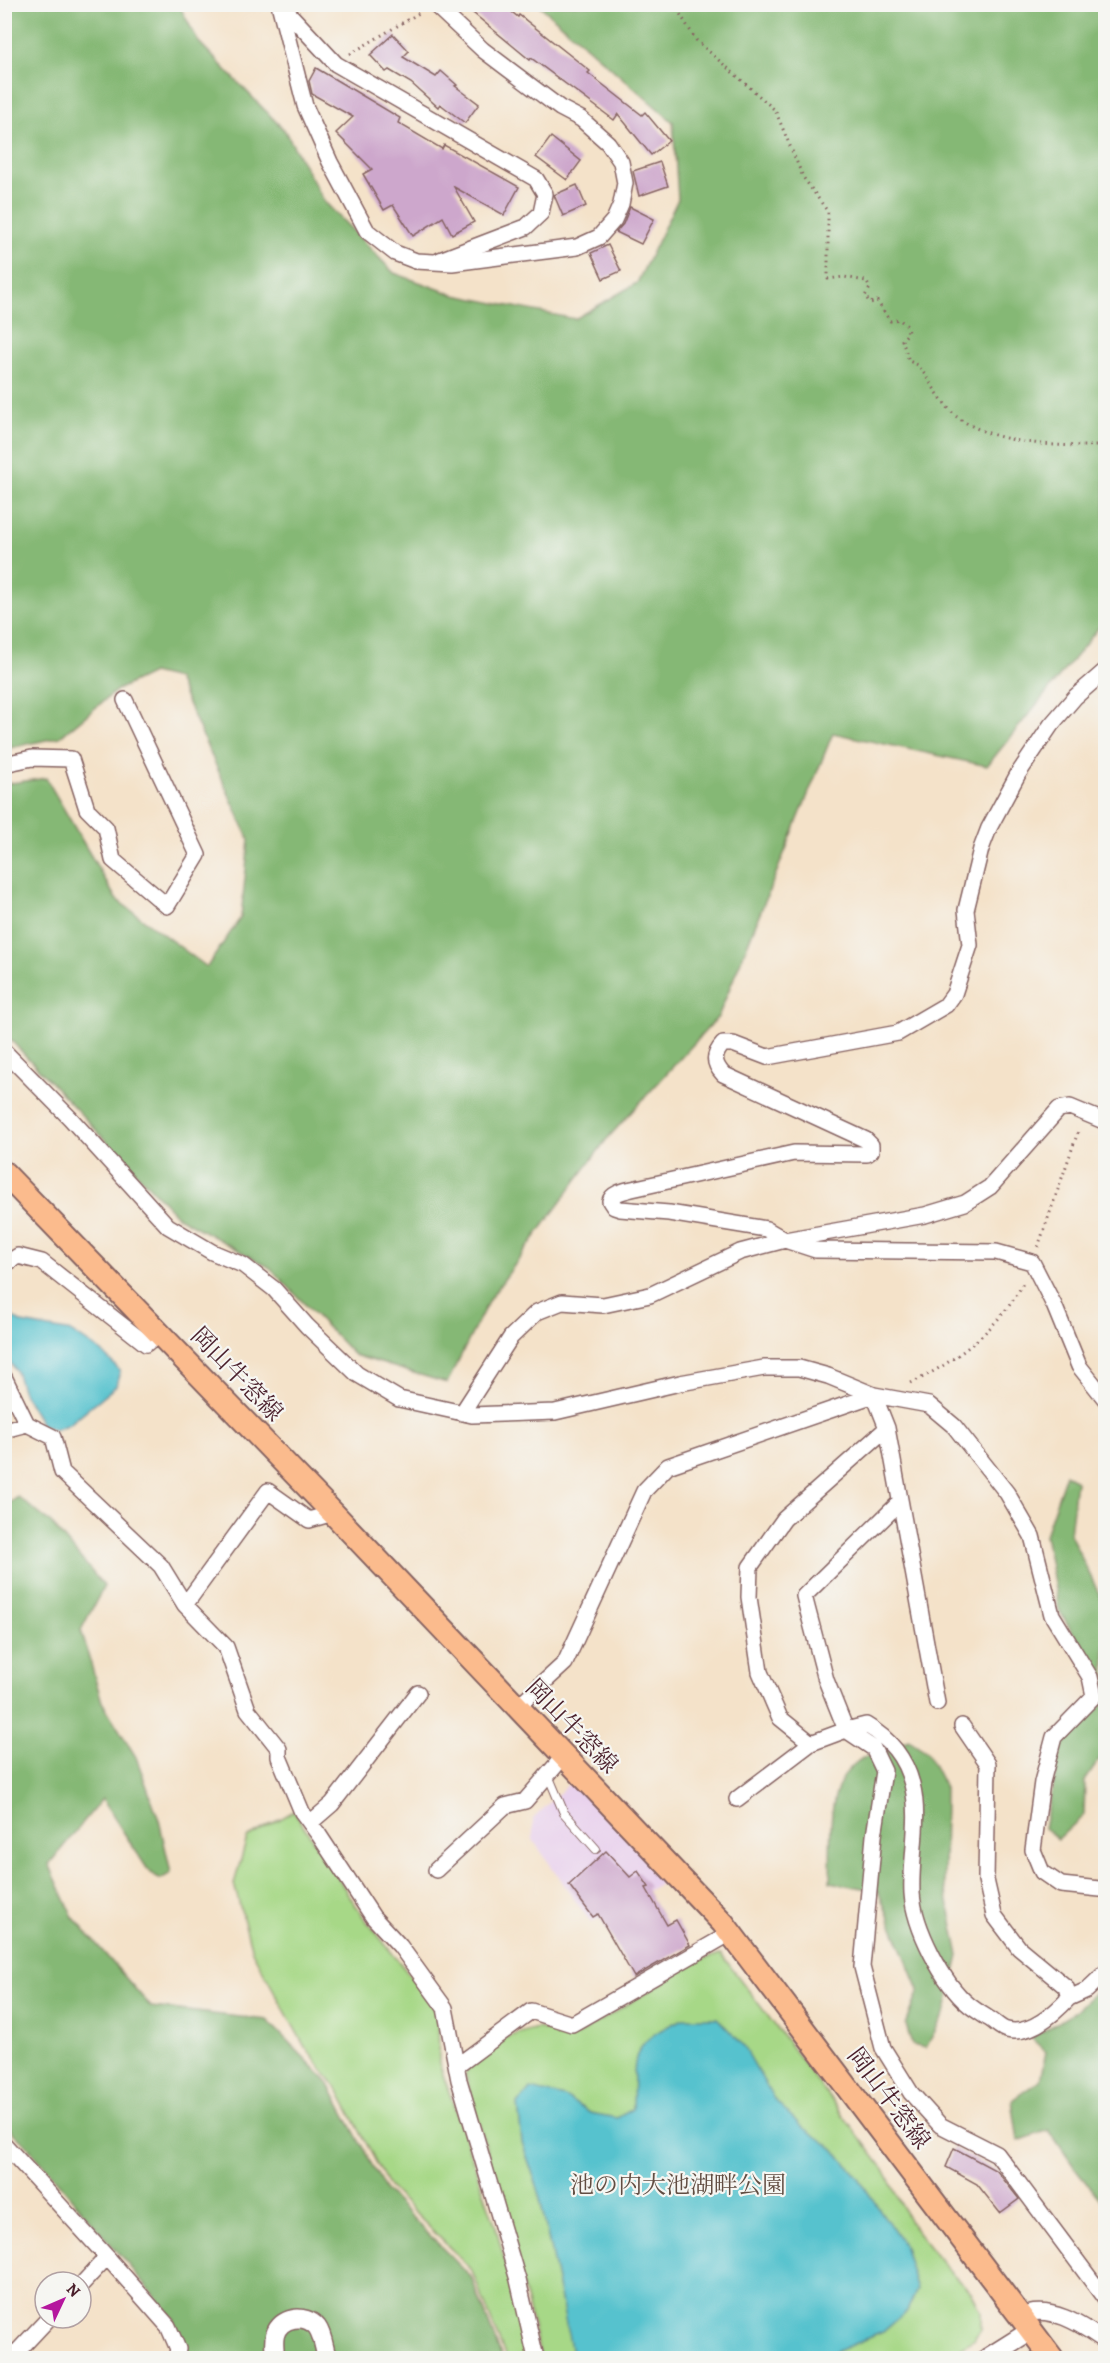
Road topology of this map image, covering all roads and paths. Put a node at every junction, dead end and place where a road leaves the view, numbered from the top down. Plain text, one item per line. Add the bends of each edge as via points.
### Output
1 (279, 4) edge
2 (674, 4) edge
3 (434, 5) edge
4 (336, 64) junction
5 (436, 262) junction
6 (1106, 446) edge
7 (1106, 670) edge
8 (125, 700) dead end
9 (4, 764) edge
10 (4, 1051) edge
11 (1085, 1113) junction
12 (1106, 1122) edge
13 (4, 1173) edge
14 (785, 1240) junction
15 (1032, 1262) junction
16 (4, 1265) edge
17 (159, 1333) junction
18 (4, 1377) edge
19 (907, 1385) dead end
20 (874, 1395) junction
21 (1106, 1400) edge
22 (462, 1413) junction
23 (27, 1424) junction
24 (887, 1428) junction
25 (4, 1430) edge
26 (900, 1503) junction
27 (333, 1513) junction
28 (185, 1605) junction
29 (418, 1693) dead end
30 (937, 1703) dead end
31 (517, 1707) junction
32 (962, 1726) dead end
33 (846, 1730) junction
34 (811, 1743) junction
35 (564, 1756) junction
36 (548, 1774) junction
37 (737, 1799) dead end
38 (310, 1823) junction
39 (596, 1849) dead end
40 (436, 1870) dead end
41 (1104, 1887) edge
42 (731, 1933) junction
43 (1106, 1972) edge
44 (1070, 1998) junction
45 (457, 2066) junction
46 (4, 2144) edge
47 (107, 2257) junction
48 (93, 2272) edge
49 (1106, 2300) edge
50 (1024, 2324) junction
51 (37, 2330) edge
52 (1106, 2342) edge
53 (4, 2354) edge
54 (176, 2358) edge
55 (275, 2358) edge
56 (327, 2358) edge
57 (536, 2358) edge
58 (987, 2358) edge
59 (1052, 2358) edge

1 - 4 street
1 - 5 street via 305,106 367,231 395,253 416,261
2 - 6 path via 696,40 775,110 803,177 828,212 828,279 866,281 870,288 865,296 870,303 877,301 890,321 899,319 908,326 902,340 909,361 918,365 955,416 995,436 1026,442
3 - 4 path
3 - 5 street via 483,51 609,143 621,162 625,183 614,220 599,237 577,247
4 - 5 street via 536,179 545,194 541,213 526,227
7 - 14 street via 1075,697 1052,725 1018,774 989,828 966,910 970,945 954,994 946,1005 898,1033 767,1057 734,1044 723,1044 716,1052 714,1060 723,1074 866,1140 871,1151 794,1153 632,1188 611,1197 610,1202 620,1209 766,1228
8 - 9 street via 198,855 167,906 113,860 106,828 87,809 71,759 32,758
10 - 22 street via 168,1226 243,1265 267,1283 357,1374 399,1399
11 - 12 street
11 - 14 street via 1070,1107 1059,1109 990,1187 965,1203 925,1215
11 - 15 path
13 - 17 main road, 岡山牛窓線
14 - 15 street via 816,1250 996,1252
14 - 22 street via 740,1252 650,1295 603,1305 562,1302 537,1312 511,1337
15 - 19 path via 1018,1294 984,1333 958,1356
15 - 21 street via 1079,1366
16 - 17 street via 18,1256 42,1263 146,1344
17 - 27 main road, 岡山牛窓線
18 - 23 street
20 - 22 street via 799,1368 764,1368 555,1412
20 - 24 street
20 - 31 street via 668,1466 644,1491 564,1663
20 - 41 street via 929,1405 954,1426 1007,1493 1032,1536 1052,1615 1090,1677 1094,1696 1054,1737 1042,1782 1033,1850 1042,1872 1061,1885
23 - 25 street
23 - 28 street via 53,1437 62,1472 162,1566
24 - 26 street
24 - 34 street via 784,1519 750,1567 748,1597 760,1672 780,1718
26 - 30 street
26 - 33 street via 804,1596 826,1680
27 - 28 street via 309,1520 268,1491
27 - 31 main road, 岡山牛窓線
28 - 38 street via 226,1647 248,1710 279,1749 302,1812
29 - 38 street via 332,1804
31 - 35 main road, 岡山牛窓線
32 - 44 street via 988,1764 986,1880 994,1915 1019,1948 1066,1987
33 - 34 street
33 - 44 street via 866,1725 884,1735 902,1756 912,1785 915,1823 912,1895 921,1933 946,1978 968,2004 1007,2030 1030,2028
33 - 49 street via 873,1748 884,1771 862,1967 883,2048 911,2093 940,2125 997,2154
34 - 37 street
35 - 36 street
35 - 42 main road, 岡山牛窓線
36 - 39 lane via 564,1813
36 - 40 street via 525,1801 505,1806
38 - 45 street via 373,1917 400,1946 445,2008
42 - 45 street via 572,2024 531,2011
42 - 50 main road, 岡山牛窓線
43 - 44 street via 1087,1990
45 - 57 street
46 - 47 street
47 - 48 street
47 - 54 street via 168,2326 178,2349
50 - 52 street via 1029,2312 1044,2311 1070,2320
50 - 58 street
50 - 59 main road, 岡山牛窓線
51 - 53 street via 18,2350
55 - 56 street via 274,2344 280,2325 300,2318 316,2326

